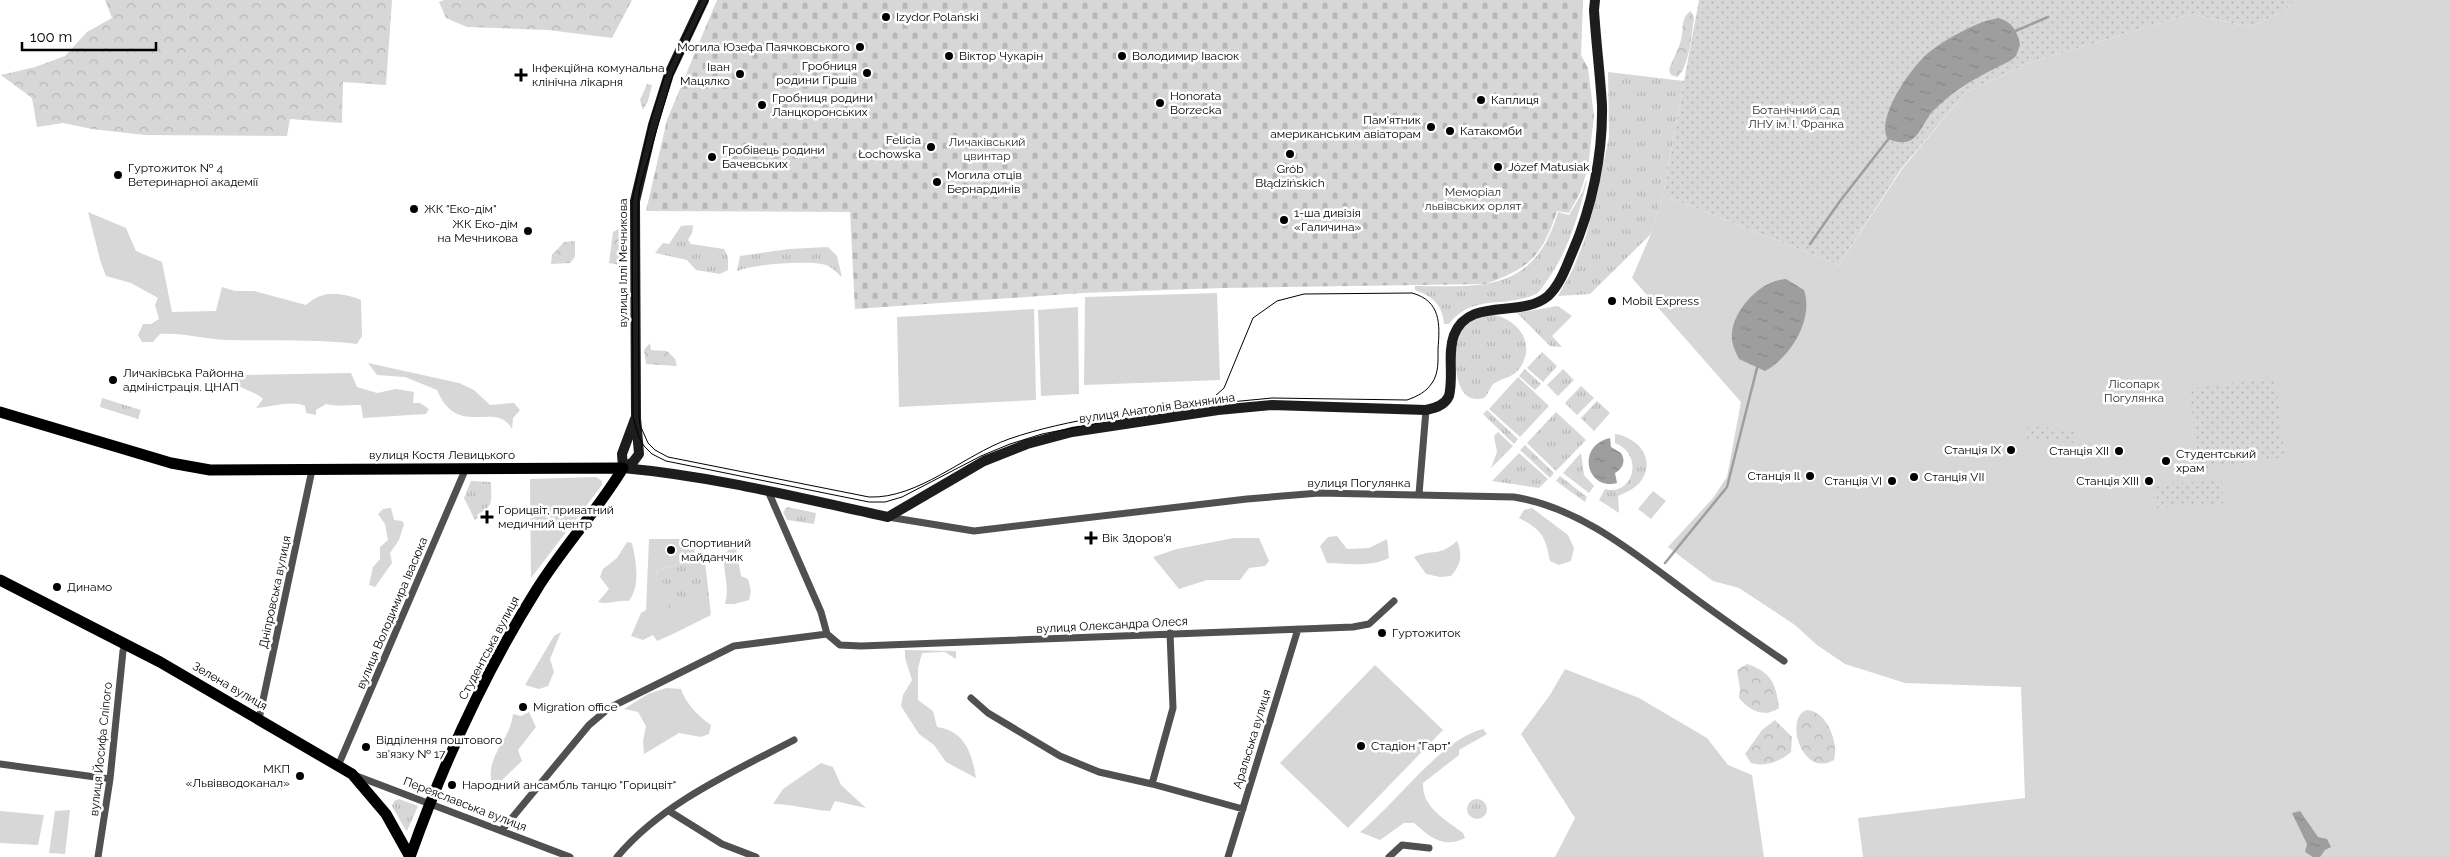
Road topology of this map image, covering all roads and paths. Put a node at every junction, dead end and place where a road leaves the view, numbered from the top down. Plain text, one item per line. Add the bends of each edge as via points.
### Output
1 (704, 0) edge
2 (1595, 0) edge
3 (1426, 410) junction
4 (0, 412) edge
5 (636, 418) junction
6 (466, 468) junction
7 (623, 468) junction
8 (312, 470) junction
9 (768, 491) junction
10 (1419, 494) junction
11 (888, 517) junction
12 (0, 580) edge
13 (1394, 601) dead end
14 (1298, 629) junction
15 (1170, 633) junction
16 (827, 634) junction
17 (126, 644) junction
18 (1784, 661) dead end
19 (972, 698) dead end
20 (259, 719) junction
21 (794, 740) dead end
22 (0, 764) edge
23 (338, 766) junction
24 (352, 774) junction
25 (110, 779) junction
26 (1152, 784) junction
27 (430, 803) junction
28 (1242, 809) junction
29 (669, 811) junction
30 (502, 830) junction
31 (1429, 848) dead end
32 (98, 857) edge
33 (410, 857) edge
34 (570, 857) edge
35 (618, 857) edge
36 (753, 857) edge
37 (1228, 857) edge
38 (1389, 857) edge

1 - 5 street, вулиця Іллі Мечникова via 663,90 635,201
2 - 3 street, вулиця Анатолія Вахнянина via 1602,106 1598,165 1582,230 1563,273 1546,297 1524,306 1481,312 1468,317 1460,326 1453,338 1451,391 1447,401
3 - 10 street
3 - 11 street, вулиця Анатолія Вахнянина via 1272,405 1072,432 1027,444 984,461
4 - 8 main road, вулиця Костя Левицького via 191,468
5 - 7 street, вулиця Іллі Мечникова via 622,454
5 - 7 street, вулиця Іллі Мечникова via 639,454
6 - 7 main road, вулиця Костя Левицького
6 - 8 main road, вулиця Костя Левицького
6 - 23 street, вулиця Володимира Івасюка
7 - 9 street, вулиця Костя Левицького via 654,470
7 - 27 main road, Студентська вулиця via 538,586 515,624
8 - 20 street, Дніпровська вулиця
9 - 11 street, вулиця Костя Левицького
9 - 16 street via 822,612
10 - 11 street, вулиця Погулянка via 1256,498 974,531
10 - 18 street, вулиця Погулянка via 1514,497 1567,512 1616,541
12 - 17 main road, Зелена вулиця
13 - 14 street, вулиця Олександра Олеся via 1369,624
14 - 15 street, вулиця Олександра Олеся
14 - 28 street, Аральська вулиця
15 - 16 street, вулиця Олександра Олеся via 854,646 840,645
15 - 26 street via 1173,708
16 - 30 street via 734,646 609,708 589,725
17 - 20 main road, Зелена вулиця
17 - 25 street, вулиця Йосифа Сліпого via 115,715
19 - 26 street via 988,713 1060,756 1099,772
20 - 23 main road, Зелена вулиця
21 - 29 street via 708,785
22 - 25 street
23 - 24 main road, Зелена вулиця
24 - 27 street, Переяславська вулиця
24 - 33 main road, Зелена вулиця via 386,814
25 - 32 street, вулиця Йосифа Сліпого
26 - 28 street
27 - 30 street, Переяславська вулиця
27 - 33 main road, Студентська вулиця
28 - 37 street, Аральська вулиця
29 - 35 street via 636,835
29 - 36 street via 716,841
30 - 34 street, Переяславська вулиця
31 - 38 street via 1402,846

